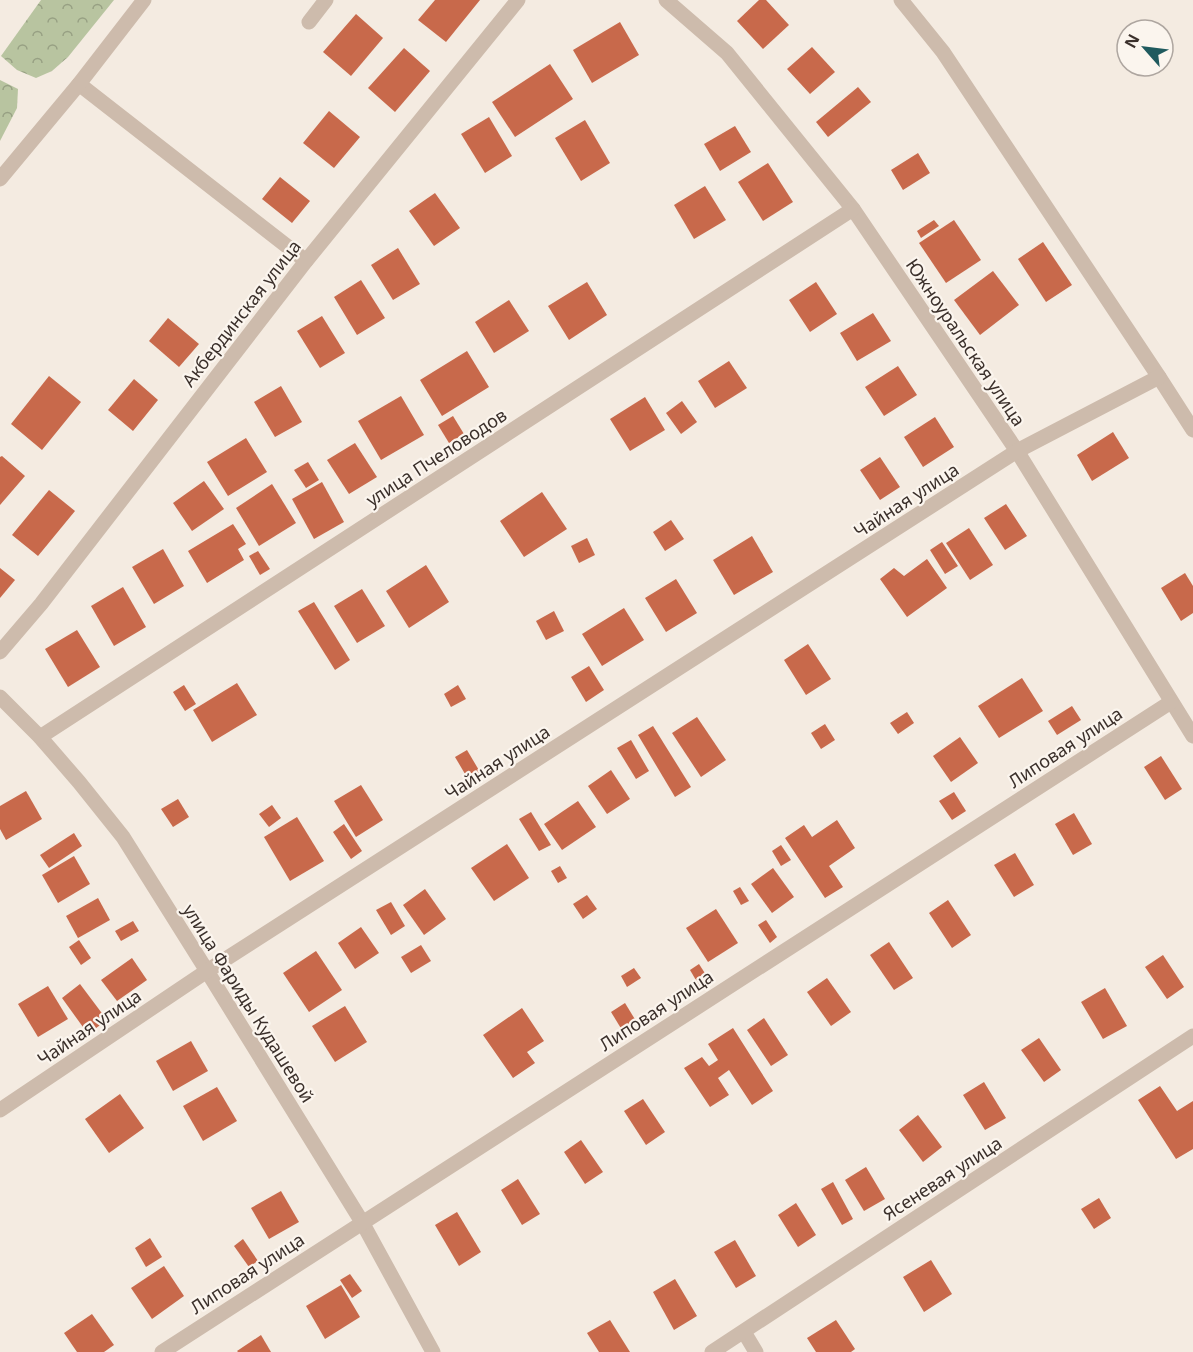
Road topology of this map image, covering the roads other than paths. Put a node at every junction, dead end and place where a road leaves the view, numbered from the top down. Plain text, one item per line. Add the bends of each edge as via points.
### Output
1 (144, 0) edge
2 (327, 0) edge
3 (518, 0) edge
4 (666, 0) edge
5 (900, 0) edge
6 (309, 22) dead end
7 (79, 84) junction
8 (0, 179) edge
9 (853, 209) junction
10 (306, 261) junction
11 (1159, 377) junction
12 (1193, 430) edge
13 (1017, 451) junction
14 (0, 652) edge
15 (0, 697) edge
16 (1172, 702) junction
17 (1193, 736) edge
18 (40, 737) junction
19 (207, 971) junction
20 (1193, 1036) edge
21 (0, 1110) edge
22 (362, 1222) junction
23 (744, 1332) junction
24 (162, 1352) edge
25 (433, 1352) edge
26 (712, 1352) edge
27 (756, 1352) edge

1 - 7 street
2 - 6 street
3 - 10 street, Акбердинская улица
4 - 9 street, Южноуральская улица via 727,53
5 - 11 street via 943,52
7 - 8 street
7 - 10 street
9 - 13 street, Южноуральская улица
9 - 18 street, улица Пчеловодов
10 - 14 street, Акбердинская улица
11 - 12 street
11 - 13 street, Чайная улица
13 - 16 street, Южноуральская улица
13 - 19 street, Чайная улица
15 - 18 street, улица Фариды Кудашевой
16 - 17 street, Южноуральская улица
16 - 22 street, Липовая улица
18 - 19 street, улица Фариды Кудашевой via 123,837
19 - 21 street, Чайная улица
19 - 22 street, улица Фариды Кудашевой
20 - 23 street, Ясеневая улица
22 - 24 street, Липовая улица
22 - 25 street, улица Фариды Кудашевой
23 - 26 street, Ясеневая улица
23 - 27 street

